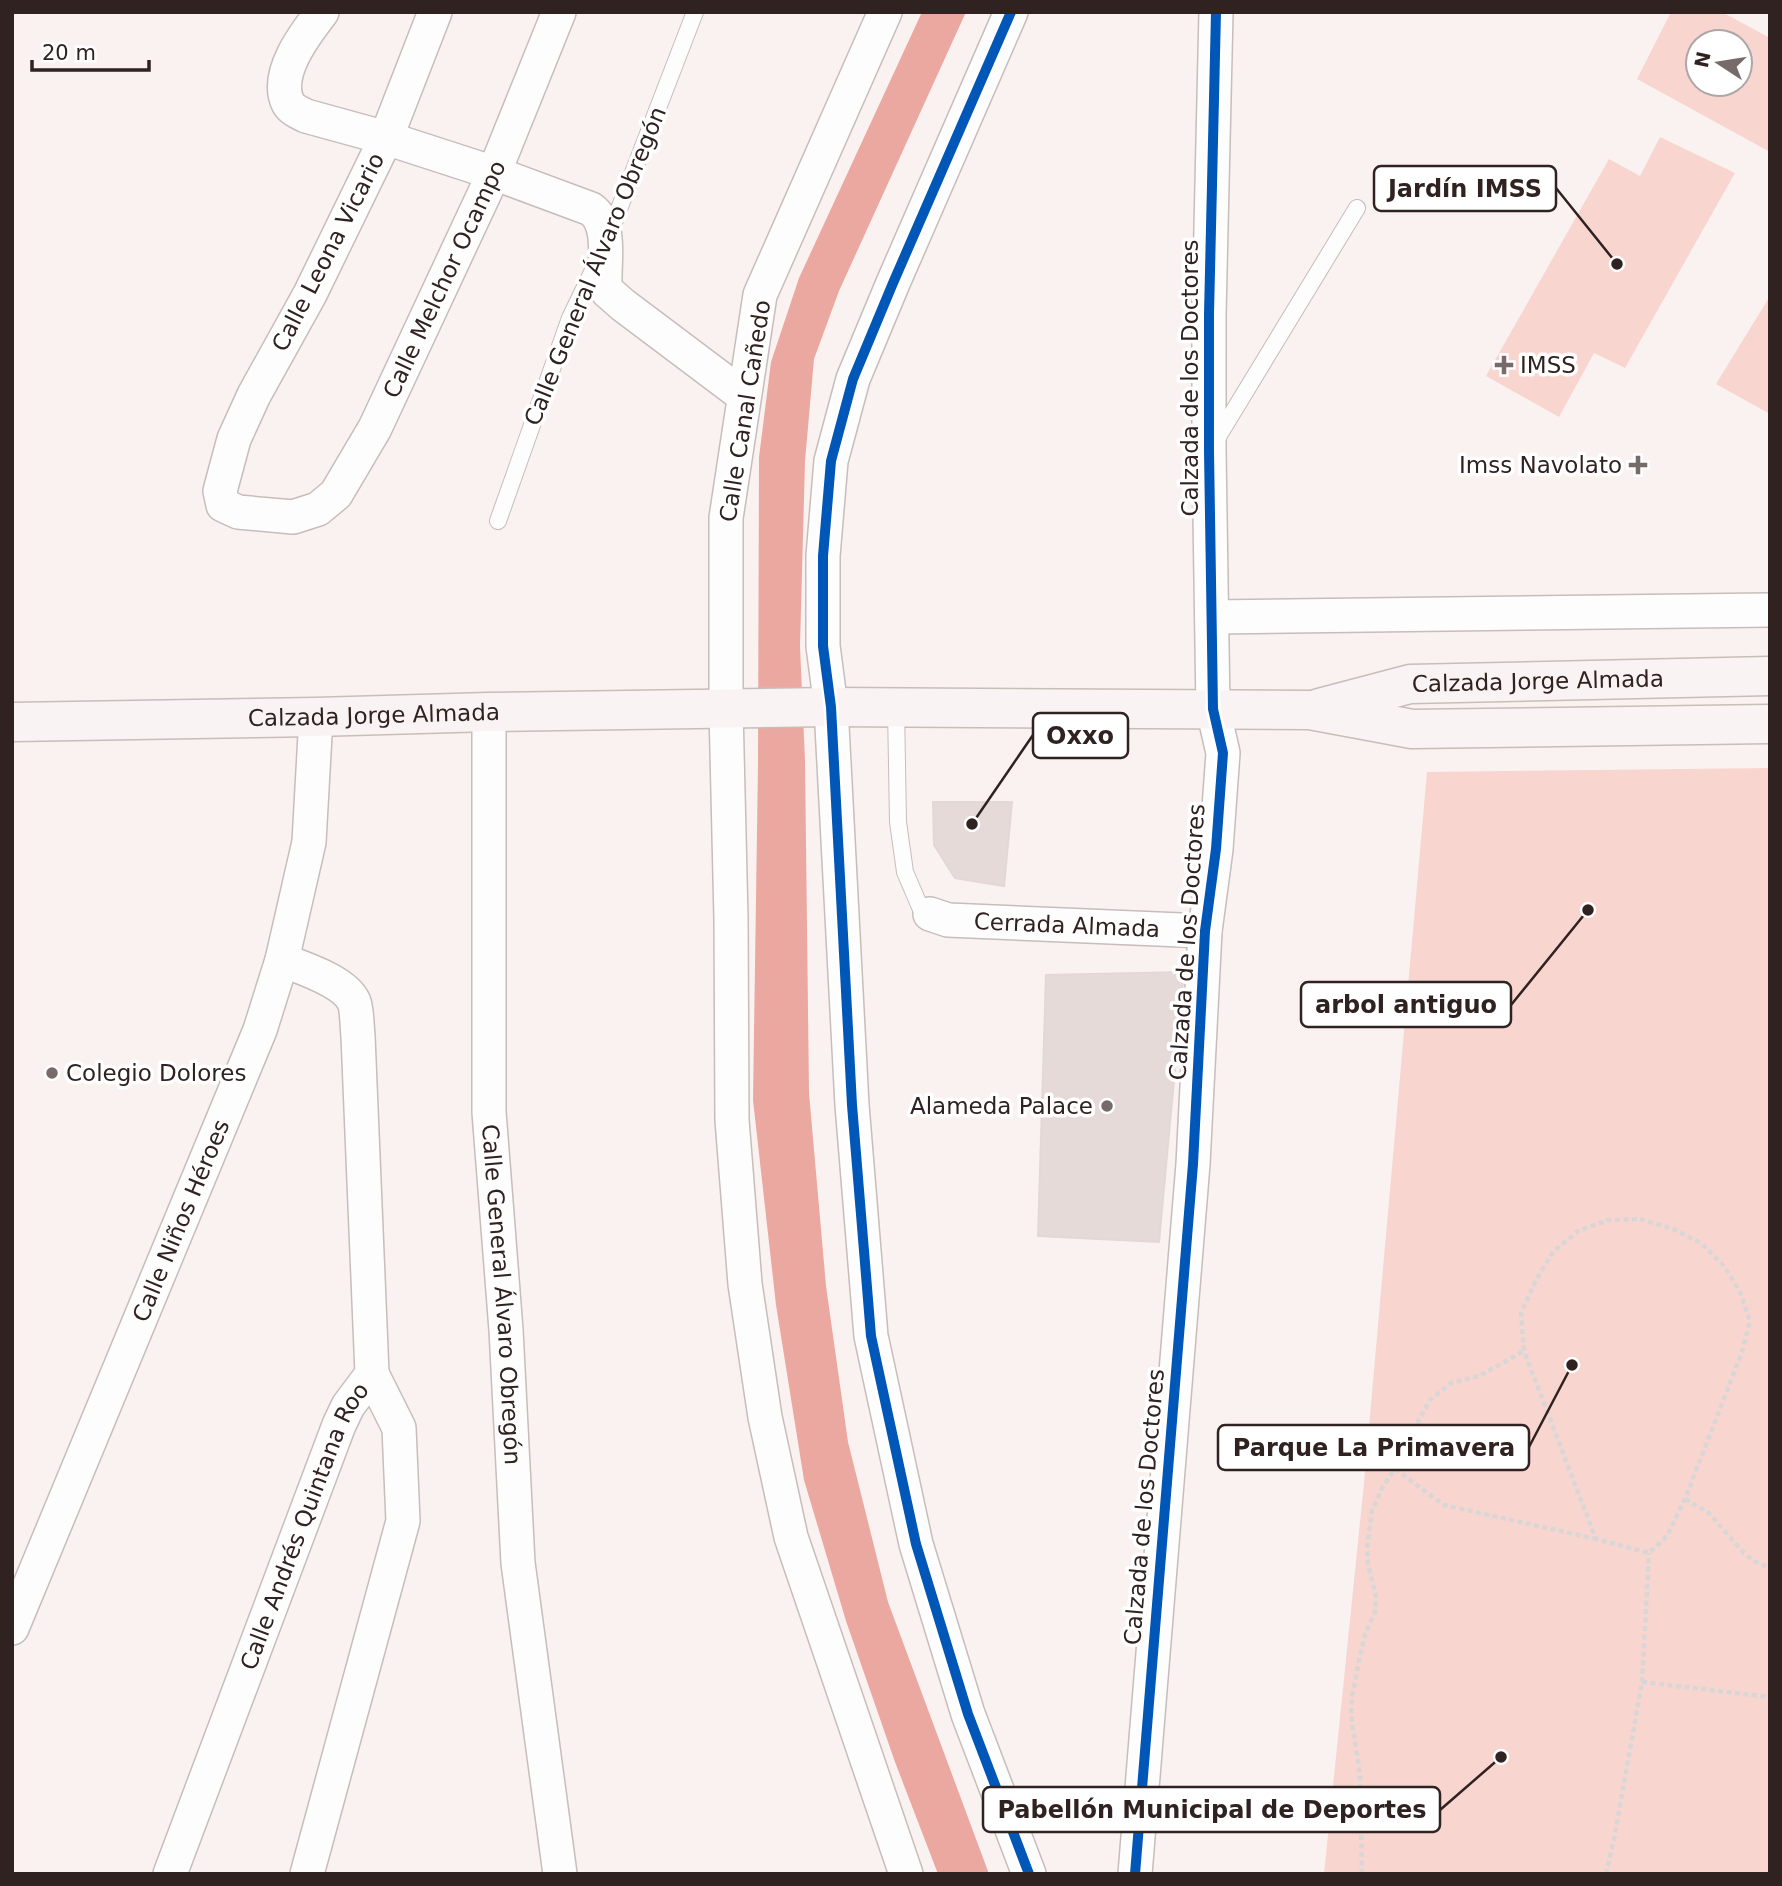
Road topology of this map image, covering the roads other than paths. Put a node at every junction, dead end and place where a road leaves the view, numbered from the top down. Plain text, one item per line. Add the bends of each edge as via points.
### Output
1 (321, 12) edge
2 (435, 12) edge
3 (559, 12) edge
4 (695, 12) edge
5 (885, 12) edge
6 (1011, 12) edge
7 (1216, 12) edge
8 (386, 138) junction
9 (494, 173) junction
10 (1357, 208) dead end
11 (605, 246) junction
12 (744, 396) junction
13 (1209, 451) junction
14 (293, 517) joint
15 (498, 522) dead end
16 (1770, 610) edge
17 (1212, 617) junction
18 (1770, 676) edge
19 (821, 707) junction
20 (896, 708) junction
21 (731, 709) junction
22 (1213, 709) junction
23 (1310, 710) junction
24 (489, 712) junction
25 (316, 717) junction
26 (12, 722) edge
27 (1770, 724) edge
28 (930, 914) joint
29 (1205, 931) junction
30 (282, 960) junction
31 (372, 1374) junction
32 (12, 1628) edge
33 (170, 1874) edge
34 (307, 1874) edge
35 (560, 1874) edge
36 (906, 1874) edge
37 (1029, 1874) edge
38 (1135, 1874) edge

1 - 8 street via 292,55 285,80 289,105 306,116
2 - 8 street, Calle Leona Vicario
3 - 9 street, Calle Melchor Ocampo
4 - 11 lane, Calle General Álvaro Obregón
5 - 12 street, Calle Canal Cañedo via 760,295
6 - 19 street via 853,379 831,461 823,556
7 - 13 street, Calzada de los Doctores
8 - 9 street
8 - 14 street, Calle Leona Vicario via 310,294 254,395 234,439 220,491 223,505 238,512
9 - 11 street via 591,209 603,225
9 - 14 street, Calle Melchor Ocampo via 375,428 336,495 318,509
10 - 13 lane
11 - 12 street via 607,291
11 - 15 lane, Calle General Álvaro Obregón via 570,318
12 - 21 street, Calle Canal Cañedo via 726,518
13 - 17 street, Calzada de los Doctores
16 - 17 street
17 - 22 street, Calzada de los Doctores
18 - 23 street, Calzada Jorge Almada via 1410,684
19 - 20 street, Calzada Jorge Almada
19 - 21 street, Calzada Jorge Almada
19 - 37 street via 871,1336 916,1544 968,1714
20 - 22 street, Calzada Jorge Almada
20 - 28 lane via 898,822 905,872 920,907
21 - 24 street, Calzada Jorge Almada
21 - 36 street, Calle Canal Cañedo via 732,1120 746,1284 765,1417 791,1537
22 - 23 street, Calzada Jorge Almada
22 - 29 street, Calzada de los Doctores via 1223,752
23 - 27 street, Calzada Jorge Almada via 1412,729
24 - 25 street, Calzada Jorge Almada
24 - 35 street, Calle General Álvaro Obregón via 489,1112 518,1563
25 - 26 street, Calzada Jorge Almada
25 - 30 street, Calle Niños Héroes via 309,842
28 - 29 street, Cerrada Almada via 948,920
29 - 38 street, Calzada de los Doctores via 1193,1164
30 - 31 street, Calle Andrés Quintana Roo via 342,988 354,1002
30 - 32 street, Calle Niños Héroes via 260,1030
31 - 33 street, Calle Andrés Quintana Roo via 339,1425
31 - 34 street via 398,1428 403,1521

